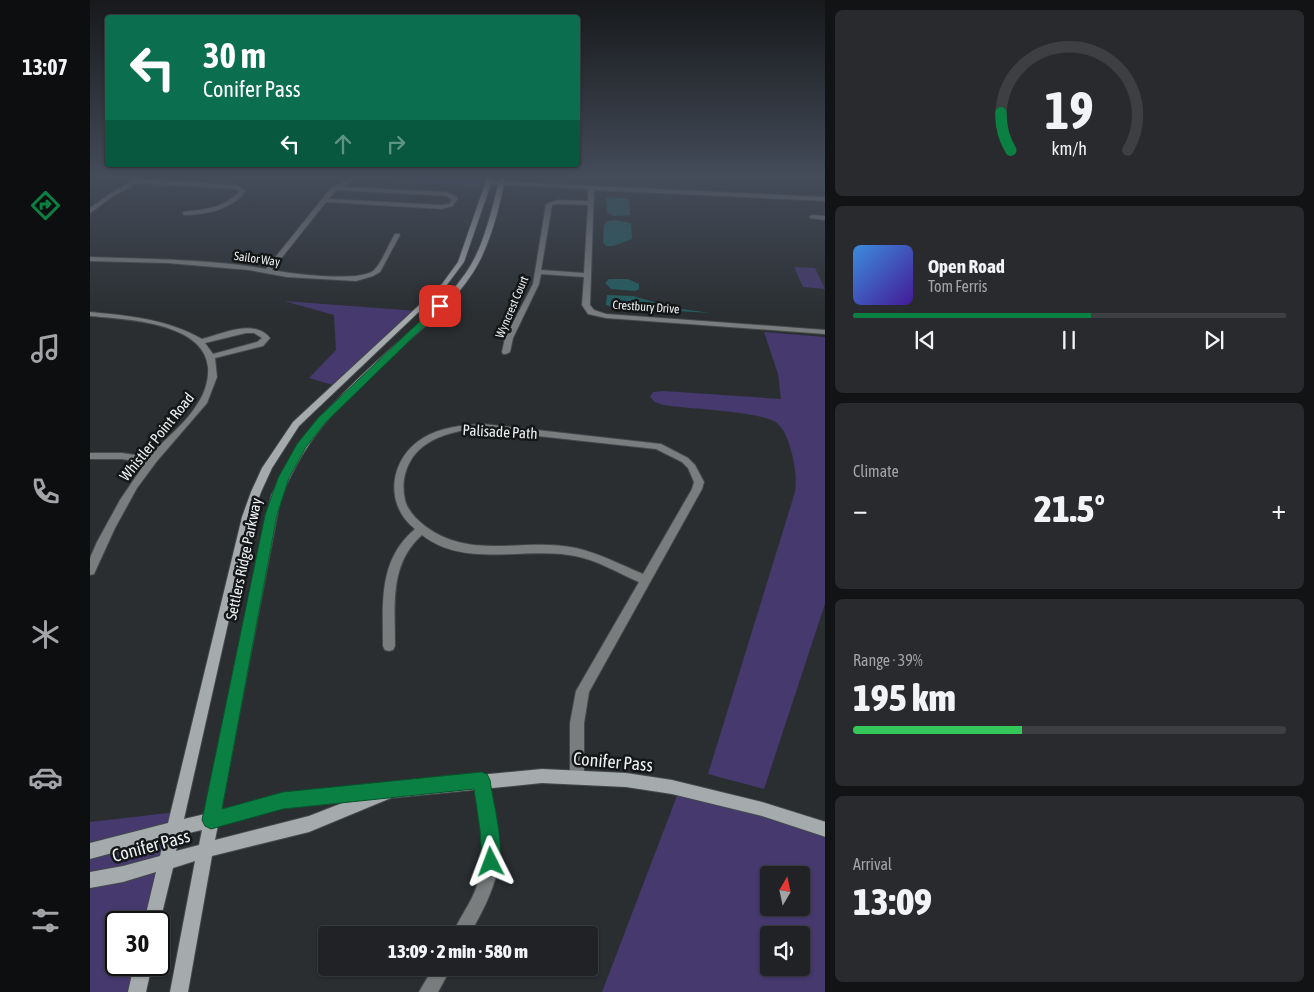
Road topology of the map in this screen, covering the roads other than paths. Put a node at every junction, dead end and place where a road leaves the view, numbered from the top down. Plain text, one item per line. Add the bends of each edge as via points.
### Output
1 (305, 224) edge
2 (474, 224) edge
3 (489, 224) edge
4 (546, 224) edge
5 (590, 224) edge
6 (397, 235) dead end
7 (90, 259) edge
8 (268, 271) junction
9 (538, 272) junction
10 (588, 276) junction
11 (90, 314) edge
12 (825, 332) edge
13 (201, 342) junction
14 (506, 352) dead end
15 (211, 357) junction
16 (90, 456) edge
17 (152, 460) junction
18 (421, 530) junction
19 (90, 571) edge
20 (645, 580) junction
21 (389, 646) dead end
22 (577, 777) junction
23 (481, 780) junction
24 (393, 791) junction
25 (211, 820) junction
26 (172, 830) junction
27 (825, 830) edge
28 (90, 851) edge
29 (205, 851) junction
30 (164, 864) junction
31 (90, 880) edge
32 (154, 911) edge
33 (465, 926) edge
34 (141, 976) edge
35 (437, 976) edge
36 (137, 992) edge
37 (179, 992) edge
38 (428, 992) edge

1 - 8 street
2 - 26 street, Settlers Ridge Parkway via 461,262 444,285 296,424 261,480 247,517
3 - 25 street, Settlers Ridge Parkway via 480,255 464,280 328,413 290,464 271,515
4 - 9 street, Wyncrest Court
5 - 10 street, Crestbury Drive
6 - 8 street, Sailor Way via 378,270 364,278
7 - 8 street, Sailor Way via 168,261
9 - 10 street, Wyncrest Court
9 - 14 street, Wyncrest Court via 536,286 509,338
10 - 12 street, Crestbury Drive via 587,307 598,315
11 - 13 street via 163,323 183,330
13 - 15 street
13 - 15 street via 247,330 258,330 265,335 260,344
15 - 17 street, Whistler Point Road via 214,375 203,403
16 - 17 street
17 - 19 street, Whistler Point Road via 117,513
18 - 20 street, Palisade Path via 435,539 465,549 496,552 542,548 577,553
18 - 20 street, Palisade Path via 400,503 398,480 412,450 450,430 484,428 658,446 685,460 698,482
18 - 21 street via 403,546 393,566
20 - 22 street, Palisade Path via 584,691 577,723
22 - 23 street, Conifer Pass
22 - 27 street, Conifer Pass via 672,787 713,795
23 - 24 street, Conifer Pass
23 - 33 street via 491,862 478,902
24 - 25 street, Conifer Pass via 283,800
24 - 29 street, Conifer Pass via 309,824
25 - 26 street, Conifer Pass
25 - 29 street, Settlers Ridge Parkway
26 - 28 street, Conifer Pass
26 - 30 street, Settlers Ridge Parkway
29 - 30 street, Conifer Pass
29 - 37 street, Settlers Ridge Parkway
30 - 31 street, Conifer Pass
30 - 32 street, Settlers Ridge Parkway
34 - 36 street
35 - 38 street

